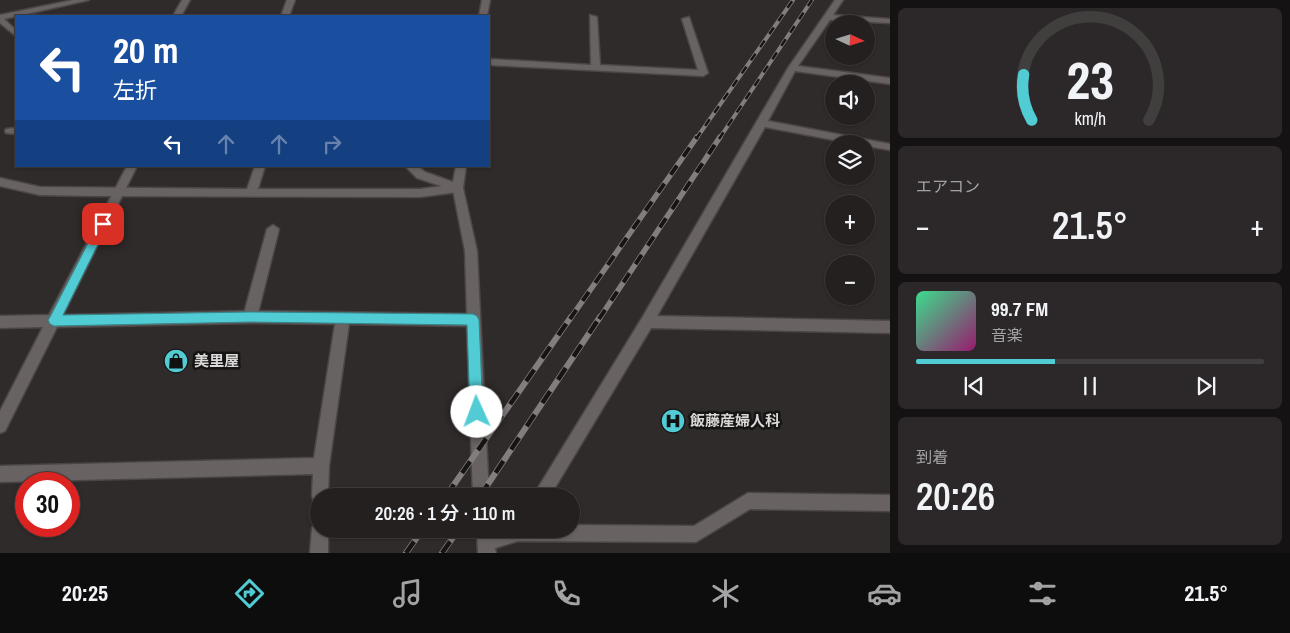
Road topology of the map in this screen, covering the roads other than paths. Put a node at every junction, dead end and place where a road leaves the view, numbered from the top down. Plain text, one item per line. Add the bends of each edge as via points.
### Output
1 (85, 0) edge
2 (186, 0) edge
3 (291, 0) edge
4 (486, 0) edge
5 (839, 0) edge
6 (178, 15) edge
7 (285, 15) edge
8 (484, 15) edge
9 (828, 15) edge
10 (593, 17) dead end
11 (0, 18) edge
12 (686, 19) dead end
13 (825, 20) edge
14 (875, 20) edge
15 (890, 21) edge
16 (15, 33) edge
17 (490, 62) edge
18 (596, 68) junction
19 (792, 68) junction
20 (890, 82) edge
21 (762, 123) junction
22 (890, 146) edge
23 (132, 167) edge
24 (260, 167) edge
25 (411, 167) edge
26 (462, 167) edge
27 (0, 182) edge
28 (458, 188) junction
29 (119, 192) junction
30 (252, 192) junction
31 (273, 229) dead end
32 (250, 317) junction
33 (343, 318) junction
34 (54, 320) junction
35 (473, 320) junction
36 (0, 322) edge
37 (647, 322) junction
38 (890, 327) edge
39 (0, 426) edge
40 (320, 466) junction
41 (0, 474) edge
42 (320, 488) edge
43 (482, 488) edge
44 (546, 488) edge
45 (890, 502) edge
46 (580, 532) edge
47 (320, 538) edge
48 (319, 553) edge

1 - 11 street
2 - 6 street
3 - 7 street
4 - 8 street
5 - 9 street
10 - 18 street
11 - 16 street
12 - 18 street via 703,73
13 - 19 street
14 - 15 street
17 - 18 street
19 - 20 street
19 - 21 street
21 - 22 street
21 - 37 street
23 - 29 street
24 - 30 street
25 - 28 street via 421,175
26 - 28 street
27 - 29 street via 40,191
28 - 30 street via 420,193
28 - 35 street via 471,251
29 - 30 street
29 - 34 street
31 - 32 street
32 - 33 street
32 - 34 street
33 - 35 street
33 - 40 street
34 - 36 street
34 - 39 street
35 - 43 street
37 - 38 street
37 - 44 street
40 - 41 street
40 - 42 street
45 - 46 street via 748,501 696,534
47 - 48 street

